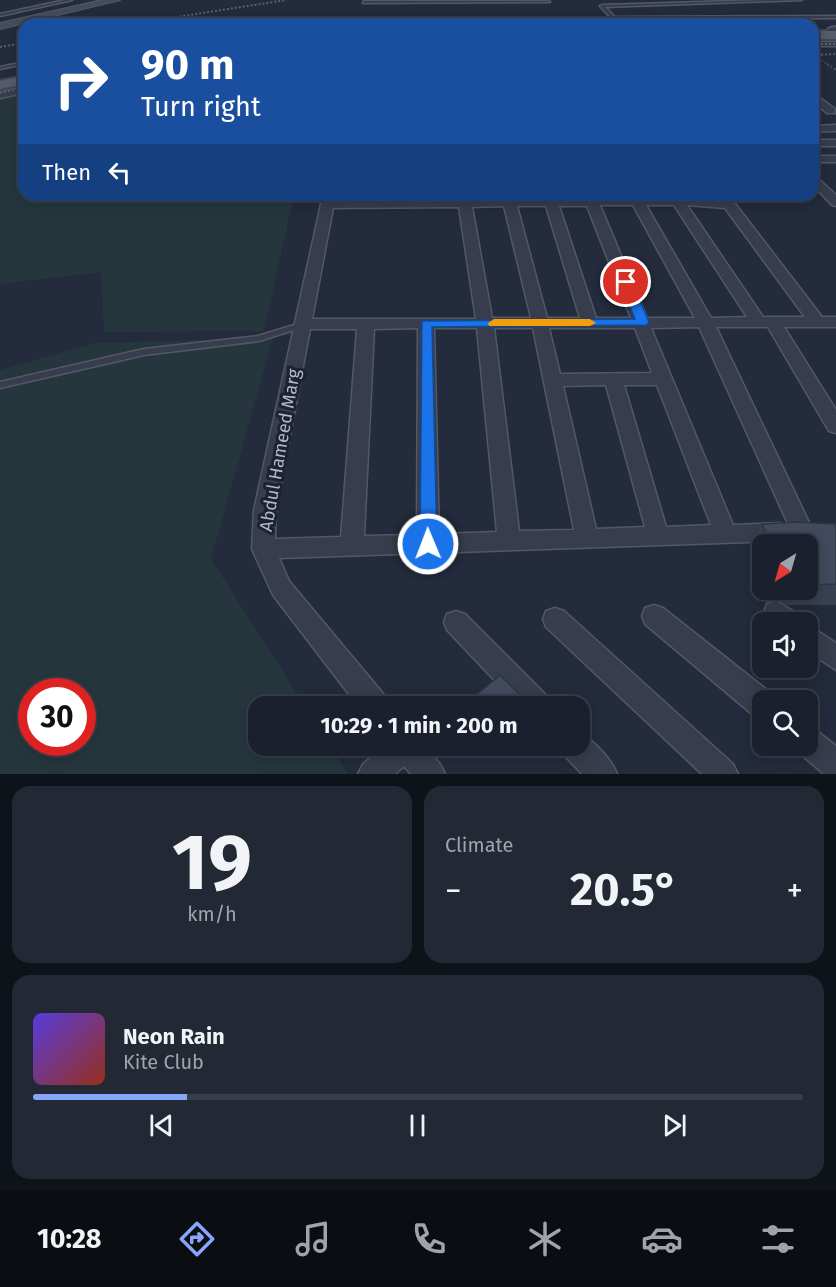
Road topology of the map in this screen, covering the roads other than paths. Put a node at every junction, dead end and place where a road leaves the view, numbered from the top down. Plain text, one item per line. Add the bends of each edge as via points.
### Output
1 (70, 0) edge
2 (105, 0) edge
3 (115, 0) edge
4 (800, 0) edge
5 (547, 1) edge
6 (364, 2) dead end
7 (0, 15) edge
8 (836, 17) edge
9 (29, 18) edge
10 (32, 18) edge
11 (557, 18) edge
12 (614, 18) joint
13 (18, 21) edge
14 (18, 21) edge
15 (0, 25) edge
16 (819, 29) edge
17 (835, 30) edge
18 (819, 32) edge
19 (819, 44) edge
20 (836, 44) edge
21 (18, 64) edge
22 (0, 68) edge
23 (18, 73) edge
24 (0, 77) edge
25 (18, 81) edge
26 (0, 85) edge
27 (18, 91) edge
28 (0, 95) edge
29 (819, 100) edge
30 (834, 111) edge
31 (836, 128) edge
32 (819, 129) edge
33 (819, 143) edge
34 (836, 143) edge
35 (819, 159) edge
36 (836, 159) edge
37 (819, 184) edge
38 (328, 201) edge
39 (396, 201) edge
40 (592, 201) junction
41 (678, 201) junction
42 (836, 201) edge
43 (551, 202) junction
44 (638, 202) junction
45 (465, 203) junction
46 (510, 203) junction
47 (643, 322) junction
48 (705, 322) junction
49 (766, 322) junction
50 (817, 322) junction
51 (836, 322) edge
52 (426, 323) junction
53 (485, 323) junction
54 (540, 323) junction
55 (590, 323) junction
56 (304, 324) junction
57 (366, 324) junction
58 (613, 379) junction
59 (665, 379) junction
60 (552, 380) junction
61 (0, 385) edge
62 (836, 426) edge
63 (825, 530) edge
64 (802, 531) junction
65 (725, 533) junction
66 (658, 536) junction
67 (587, 538) junction
68 (509, 541) junction
69 (428, 544) junction
70 (352, 547) junction
71 (263, 549) junction
72 (654, 616) dead end
73 (555, 619) dead end
74 (456, 622) dead end
75 (818, 644) edge
76 (836, 658) edge
77 (367, 696) edge
78 (527, 696) edge
79 (752, 696) edge
80 (818, 750) edge
81 (394, 756) edge
82 (415, 756) edge
83 (585, 756) edge
84 (836, 765) edge
85 (373, 774) edge
86 (430, 774) edge
87 (602, 774) edge
88 (723, 774) edge

1 - 7 lane
2 - 9 main road
3 - 10 main road
4 - 12 lane via 603,6
5 - 6 lane
5 - 11 lane
8 - 12 lane
13 - 15 main road
14 - 15 main road
16 - 17 lane
17 - 18 main road
19 - 20 street
21 - 22 lane
23 - 24 main road
25 - 26 main road
27 - 28 street
29 - 30 street
31 - 32 street
33 - 34 street
35 - 36 street
37 - 42 street
38 - 56 street, Abdul Hameed Marg
39 - 45 street
40 - 43 street
40 - 44 street
40 - 47 street
41 - 44 street
41 - 49 street
41 - 50 street via 717,202 735,208
43 - 46 street
43 - 55 street
44 - 48 street
45 - 46 street
45 - 53 street
46 - 54 street
47 - 48 street
47 - 55 street
47 - 59 street
48 - 49 street
48 - 64 street
49 - 50 street
49 - 62 street
50 - 51 street
52 - 53 street
52 - 57 street
52 - 69 street
53 - 54 street
53 - 68 street
54 - 55 street
54 - 60 street
56 - 57 street
56 - 61 lane via 259,338 144,352
56 - 71 street, Abdul Hameed Marg via 265,510
57 - 70 street
58 - 59 street
58 - 60 street
58 - 66 street
59 - 65 street
60 - 67 street
63 - 64 street
64 - 65 street
65 - 66 street
66 - 67 street
67 - 68 street
68 - 69 street
69 - 70 street
70 - 71 street
71 - 77 street, Abdul Hameed Marg via 281,588
72 - 79 street
73 - 88 street
74 - 78 street
75 - 76 street
80 - 84 street
81 - 85 street
82 - 86 street
83 - 87 street

